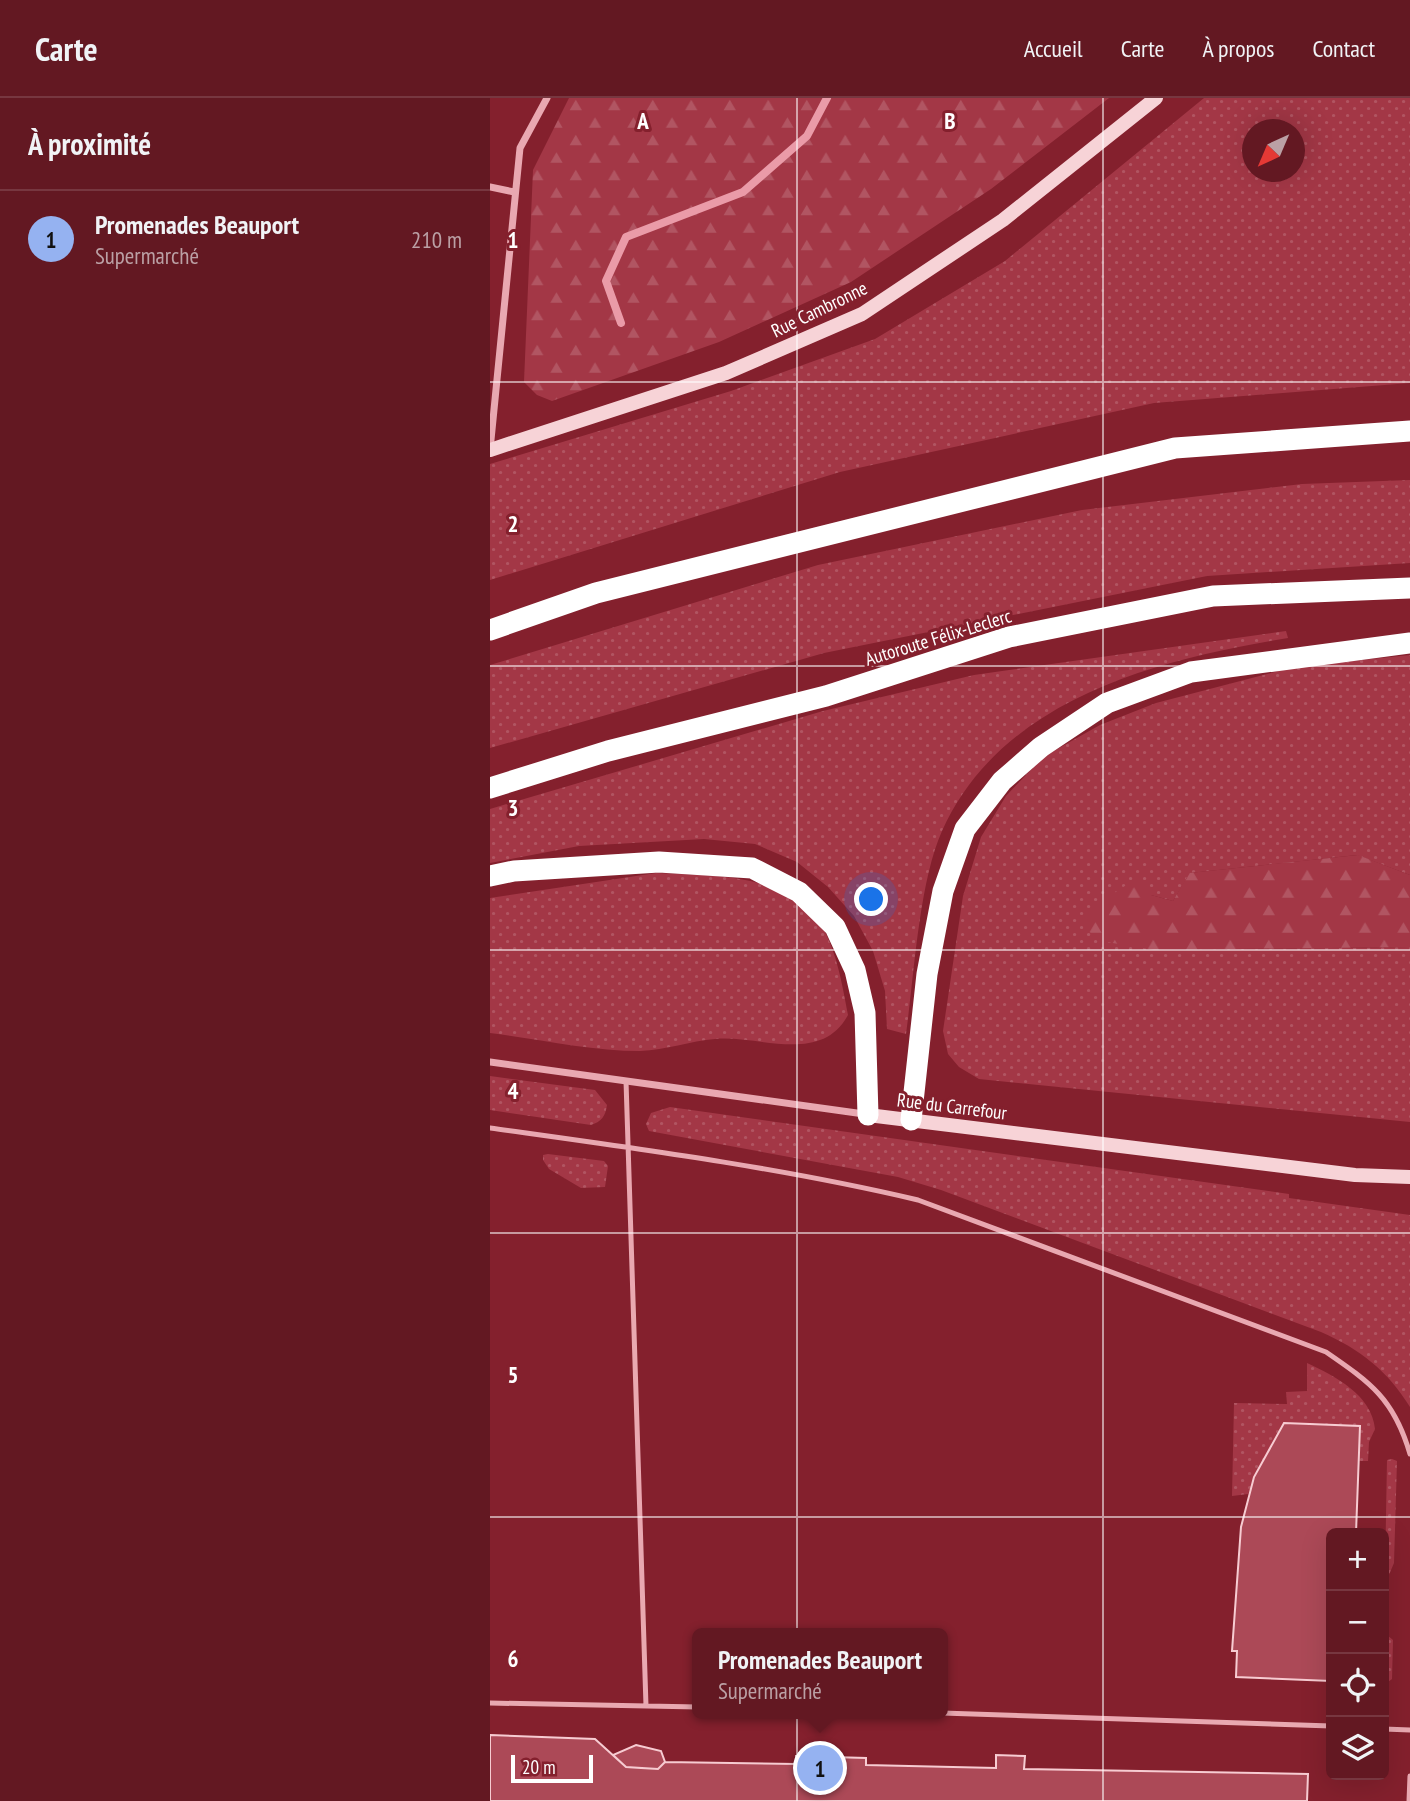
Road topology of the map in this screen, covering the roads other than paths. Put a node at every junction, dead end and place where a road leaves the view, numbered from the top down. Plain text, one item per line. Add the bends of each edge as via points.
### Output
1 (547, 98) edge
2 (1156, 98) edge
3 (490, 187) edge
4 (514, 192) junction
5 (1410, 431) edge
6 (490, 450) edge
7 (1410, 589) edge
8 (490, 629) edge
9 (1410, 643) edge
10 (490, 788) edge
11 (490, 876) edge
12 (490, 1062) edge
13 (626, 1081) junction
14 (868, 1115) junction
15 (911, 1120) junction
16 (490, 1128) edge
17 (626, 1147) junction
18 (1410, 1177) edge
19 (1410, 1454) edge
20 (490, 1703) edge
21 (646, 1706) junction
22 (692, 1707) edge
23 (948, 1713) edge
24 (1326, 1726) edge
25 (1389, 1729) edge
26 (1410, 1730) edge
27 (1410, 1776) edge
28 (1409, 1801) edge

1 - 4 street via 520,148
2 - 6 street, Rue Cambronne via 1003,220 862,314 726,373
3 - 4 street
4 - 6 street
5 - 8 highway via 1175,448 596,593
7 - 10 highway, Autoroute Félix-Leclerc via 1213,596 1009,637 826,696 608,751
9 - 15 highway via 1191,672 1107,704 1041,747 1002,781 965,829 943,891 926,974
11 - 14 highway via 659,862 752,868 799,892 835,927 855,971 865,1013
12 - 13 street, Rue du Carrefour
13 - 14 street, Rue du Carrefour
13 - 17 lane
14 - 15 street, Rue du Carrefour
15 - 18 street, Rue du Carrefour via 1355,1175
16 - 17 lane
17 - 19 lane via 918,1200 1326,1352 1372,1384 1402,1427
17 - 21 lane
20 - 21 lane
21 - 22 lane
23 - 24 lane
25 - 26 lane
27 - 28 lane

